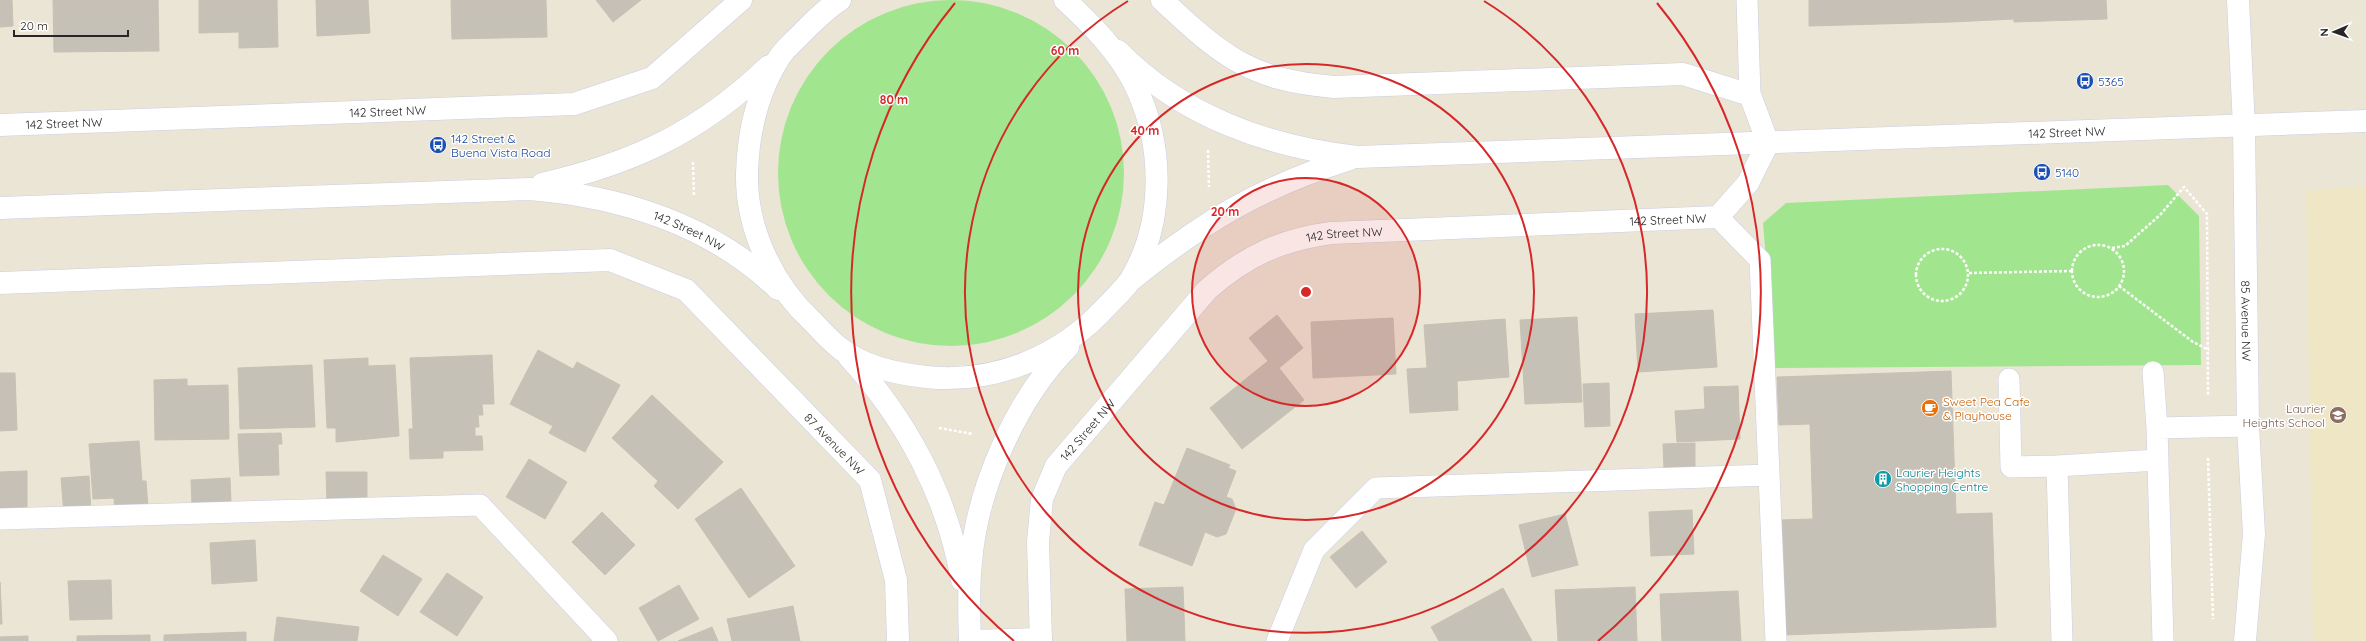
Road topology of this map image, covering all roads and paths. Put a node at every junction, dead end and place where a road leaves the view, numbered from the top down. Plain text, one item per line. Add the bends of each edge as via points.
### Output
1 (741, 0) edge
2 (1065, 0) edge
3 (1162, 0) edge
4 (1747, 0) edge
5 (2238, 0) edge
6 (834, 3) edge
7 (1096, 29) junction
8 (780, 56) junction
9 (1750, 95) junction
10 (1216, 120) junction
11 (2366, 121) edge
12 (0, 125) edge
13 (2244, 126) junction
14 (683, 133) junction
15 (1768, 143) junction
16 (1357, 157) junction
17 (489, 191) junction
18 (0, 208) edge
19 (1223, 213) junction
20 (1718, 217) junction
21 (678, 224) junction
22 (2112, 248) junction
23 (2071, 271) junction
24 (1969, 273) junction
25 (1130, 281) junction
26 (0, 283) edge
27 (2119, 286) junction
28 (798, 308) junction
29 (1090, 325) junction
30 (2209, 350) junction
31 (843, 351) junction
32 (2153, 372) dead end
33 (2009, 379) dead end
34 (2206, 426) junction
35 (2248, 426) junction
36 (2157, 428) junction
37 (907, 432) junction
38 (1003, 445) junction
39 (2158, 460) junction
40 (2057, 466) junction
41 (1769, 475) junction
42 (0, 519) edge
43 (2214, 625) dead end
44 (1041, 640) edge
45 (607, 641) edge
46 (898, 641) edge
47 (970, 641) edge
48 (1278, 641) edge
49 (1776, 641) edge
50 (2062, 641) edge
51 (2163, 641) edge
52 (2246, 641) edge

1 - 12 street, 142 Street NW via 652,78 574,104
2 - 7 street
3 - 9 street via 1195,32 1223,54 1271,77 1302,85 1334,87 1683,74
4 - 9 lane
5 - 13 street, 85 Avenue NW
6 - 8 street
7 - 10 street, 142 Street NW via 1152,81
7 - 25 street via 1134,84 1147,114 1154,145 1156,194 1151,229
8 - 14 street, 142 Street NW via 718,110
8 - 28 street via 764,85 754,117 748,149 747,183 752,217 762,250 778,280
9 - 15 street
10 - 16 street, 142 Street NW via 1285,145
10 - 19 path via 1208,145 1209,190
11 - 13 street, 142 Street NW
13 - 15 street, 142 Street NW
13 - 35 street, 85 Avenue NW
14 - 17 street, 142 Street NW via 637,155 590,173 540,184
14 - 21 path via 693,152 694,199
15 - 16 street, 142 Street NW
15 - 20 street, 142 Street NW via 1748,184
16 - 19 street, 142 Street NW via 1272,188
17 - 18 street, 142 Street NW
17 - 21 street, 142 Street NW via 529,189 567,192 642,209
19 - 25 street, 142 Street NW via 1174,245
20 - 41 lane via 1760,260
20 - 44 street, 142 Street NW via 1331,233 1278,244 1253,256 1229,271 1207,290 1056,466 1042,498 1038,542
21 - 28 street, 142 Street NW via 711,240 742,260
22 - 23 path via 2100,244 2089,246 2079,252 2072,262
22 - 27 path via 2121,257 2124,269
22 - 30 path via 2125,246 2131,241 2160,215 2184,187 2207,214
23 - 24 path
23 - 27 path via 2075,285 2092,297 2103,297 2114,292
24 - 24 path via 1965,261 1956,252 1944,248 1933,250 1923,256 1917,266 1916,278 1920,289 1927,297 1947,301 1959,296 1966,285
25 - 29 street
26 - 46 street, 87 Avenue NW via 610,260 686,290 870,480 896,580
27 - 30 path via 2193,342
28 - 31 street
29 - 31 street via 1064,344 1036,359 1006,370 975,377 941,378 906,374 874,365
29 - 38 street via 1063,351 1040,381
30 - 34 path
31 - 37 street via 867,376
32 - 36 lane
33 - 40 lane via 2011,467
34 - 35 lane
34 - 36 lane
34 - 43 path
35 - 52 street, 85 Avenue NW via 2254,534
36 - 39 lane
37 - 38 path via 934,427 978,434
37 - 47 street via 928,471 945,512 958,554 966,597
38 - 47 street via 977,521 968,601
39 - 40 lane
39 - 51 lane
40 - 50 lane
41 - 48 lane via 1376,488 1314,550
41 - 49 lane
42 - 45 lane via 480,505
44 - 47 street

